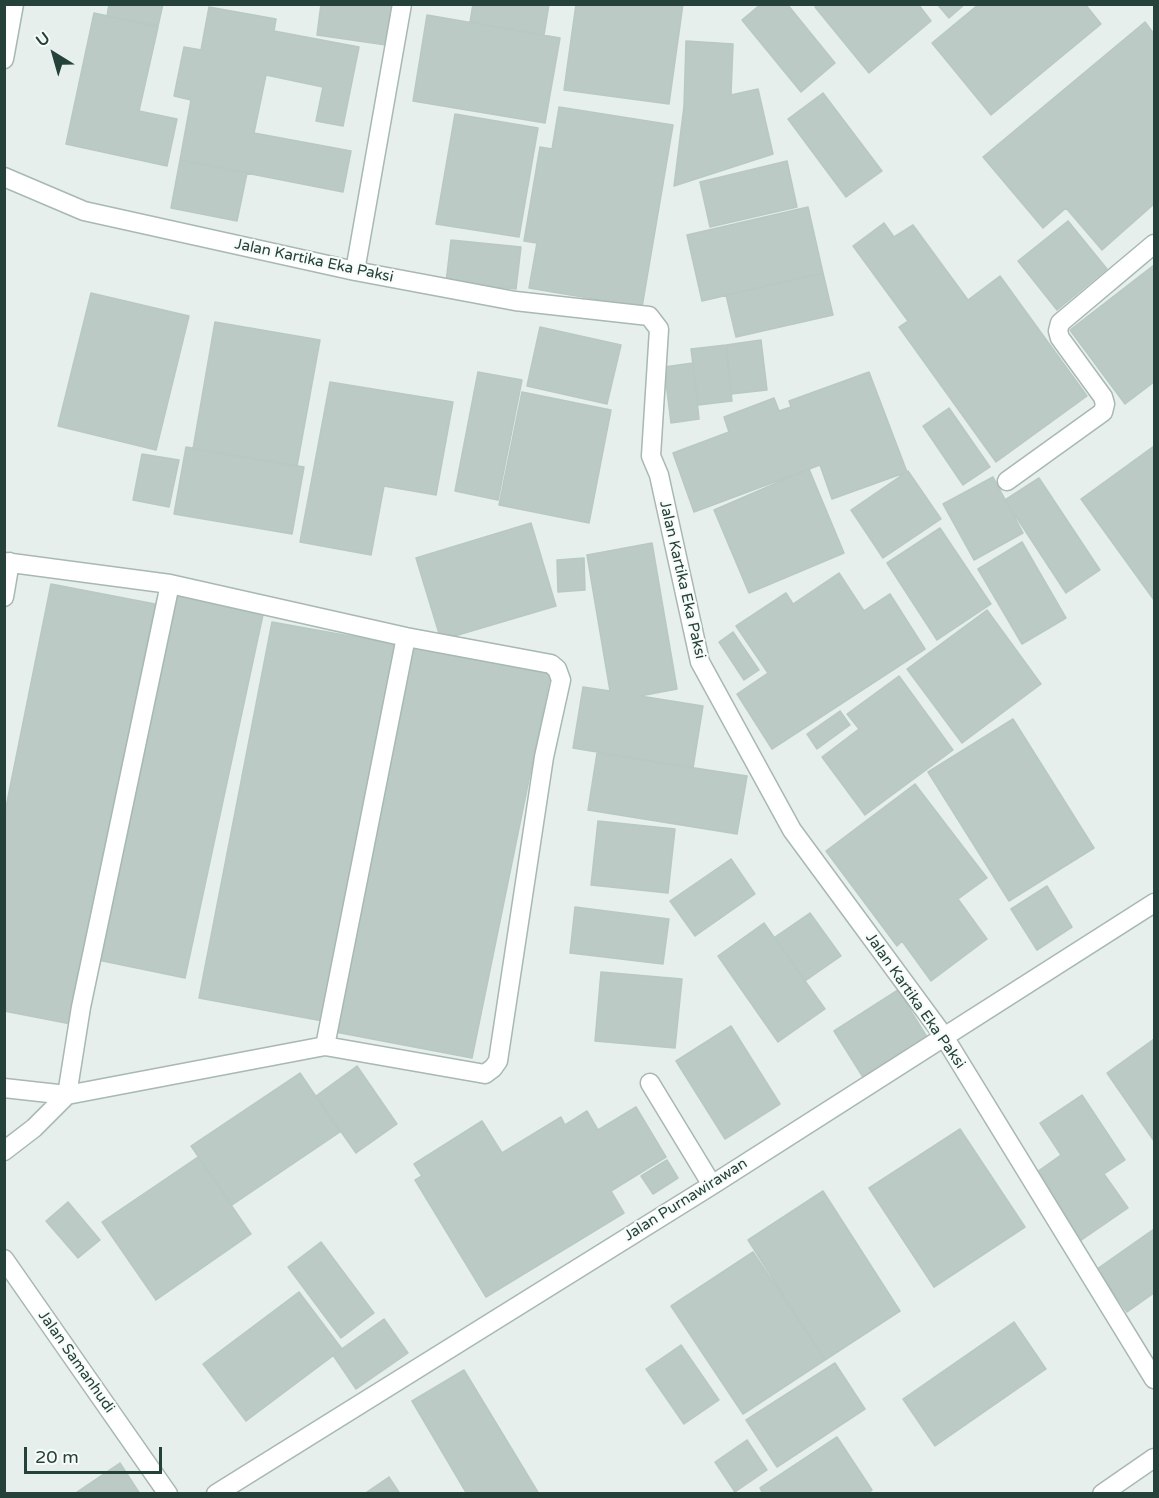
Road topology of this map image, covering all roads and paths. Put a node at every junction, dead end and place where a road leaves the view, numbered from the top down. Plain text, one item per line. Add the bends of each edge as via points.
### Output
1 (14, 4) edge
2 (402, 4) edge
3 (4, 59) edge
4 (4, 177) edge
5 (1155, 244) edge
6 (355, 271) junction
7 (1007, 481) dead end
8 (7, 562) edge
9 (170, 584) junction
10 (4, 597) edge
11 (406, 637) junction
12 (1155, 903) edge
13 (943, 1035) junction
14 (325, 1046) junction
15 (650, 1083) dead end
16 (4, 1088) edge
17 (67, 1095) junction
18 (4, 1151) edge
19 (712, 1185) junction
20 (4, 1259) edge
21 (1155, 1379) edge
22 (1155, 1458) edge
23 (168, 1494) edge
24 (216, 1494) edge
25 (1102, 1494) edge

1 - 3 street
2 - 6 street
4 - 6 street, Jalan Kartika Eka Paksi via 84,212
5 - 7 street via 1060,323 1060,338 1103,397 1102,412
6 - 13 street, Jalan Kartika Eka Paksi via 515,301 649,316 659,329 651,456 659,476 700,662 792,830
8 - 9 street
8 - 10 street
9 - 11 street
9 - 17 street via 81,1007
11 - 14 street
11 - 14 street via 551,664 561,680 544,758 498,1061 485,1074
12 - 13 street, Jalan Purnawirawan
13 - 19 street, Jalan Purnawirawan
13 - 21 street, Jalan Kartika Eka Paksi
14 - 17 street
15 - 19 street
16 - 17 street
17 - 18 street
19 - 24 street, Jalan Purnawirawan
20 - 23 street, Jalan Samanhudi
22 - 25 street

